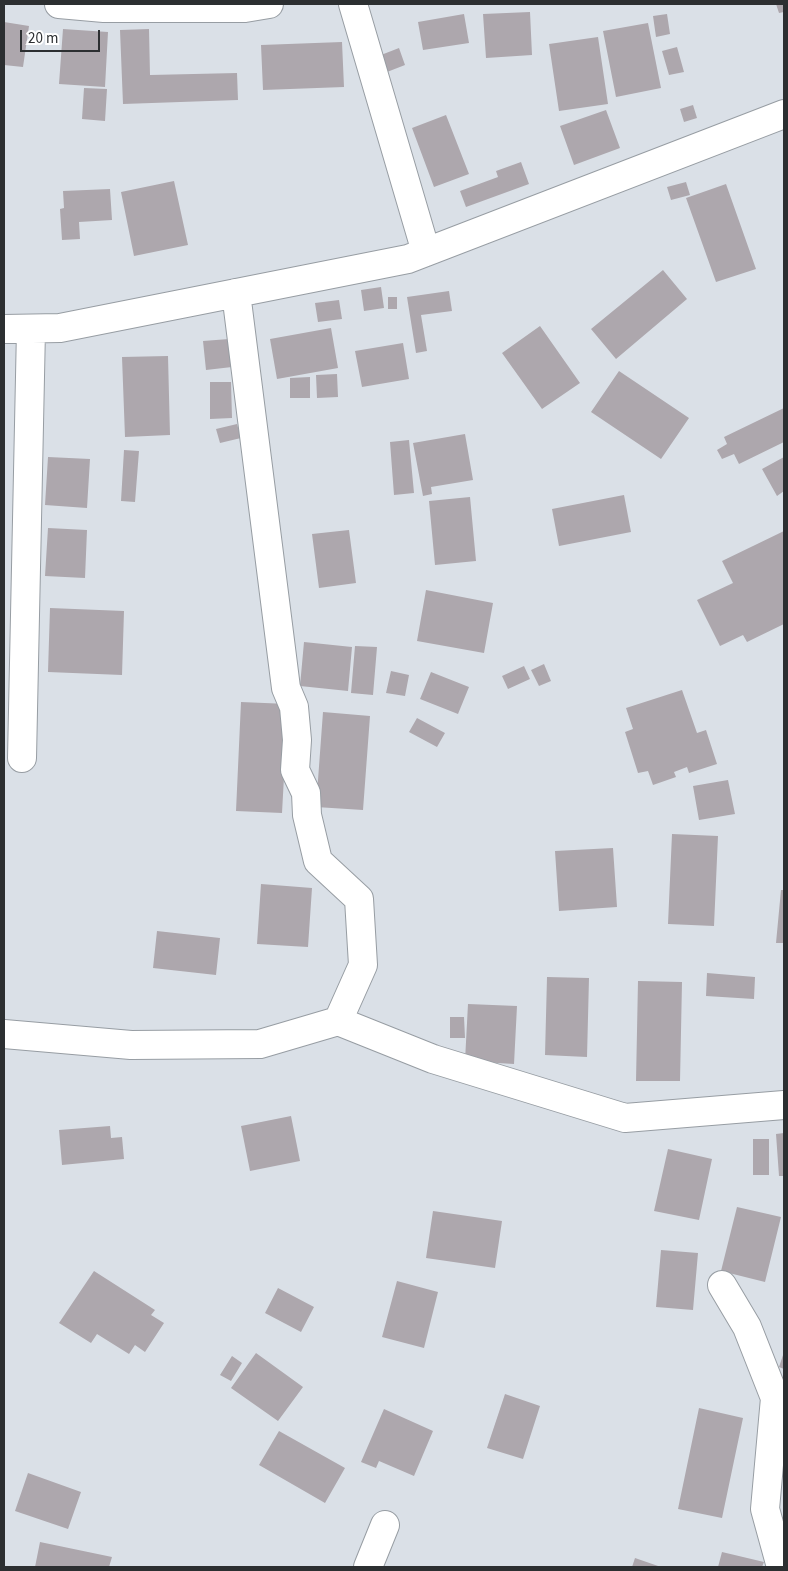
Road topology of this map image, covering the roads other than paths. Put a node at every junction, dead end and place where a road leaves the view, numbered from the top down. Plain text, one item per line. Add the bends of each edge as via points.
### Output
1 (60, 4) edge
2 (269, 4) edge
3 (353, 4) edge
4 (784, 114) edge
5 (426, 252) junction
6 (236, 293) junction
7 (4, 329) edge
8 (31, 329) junction
9 (22, 758) dead end
10 (338, 1021) junction
11 (4, 1034) edge
12 (784, 1105) edge
13 (722, 1285) dead end
14 (385, 1524) dead end
15 (368, 1567) edge
16 (781, 1567) edge

1 - 2 street via 104,8 245,8
3 - 5 street
4 - 5 street
5 - 6 street via 408,259
6 - 8 street via 60,328
6 - 10 street via 286,688 294,708 295,770 306,792 307,814 318,861 358,899 363,965
7 - 8 street
8 - 9 street
10 - 11 street via 260,1044 132,1045
10 - 12 street via 433,1059 625,1118
13 - 16 street via 746,1327 775,1398 765,1509
14 - 15 street

